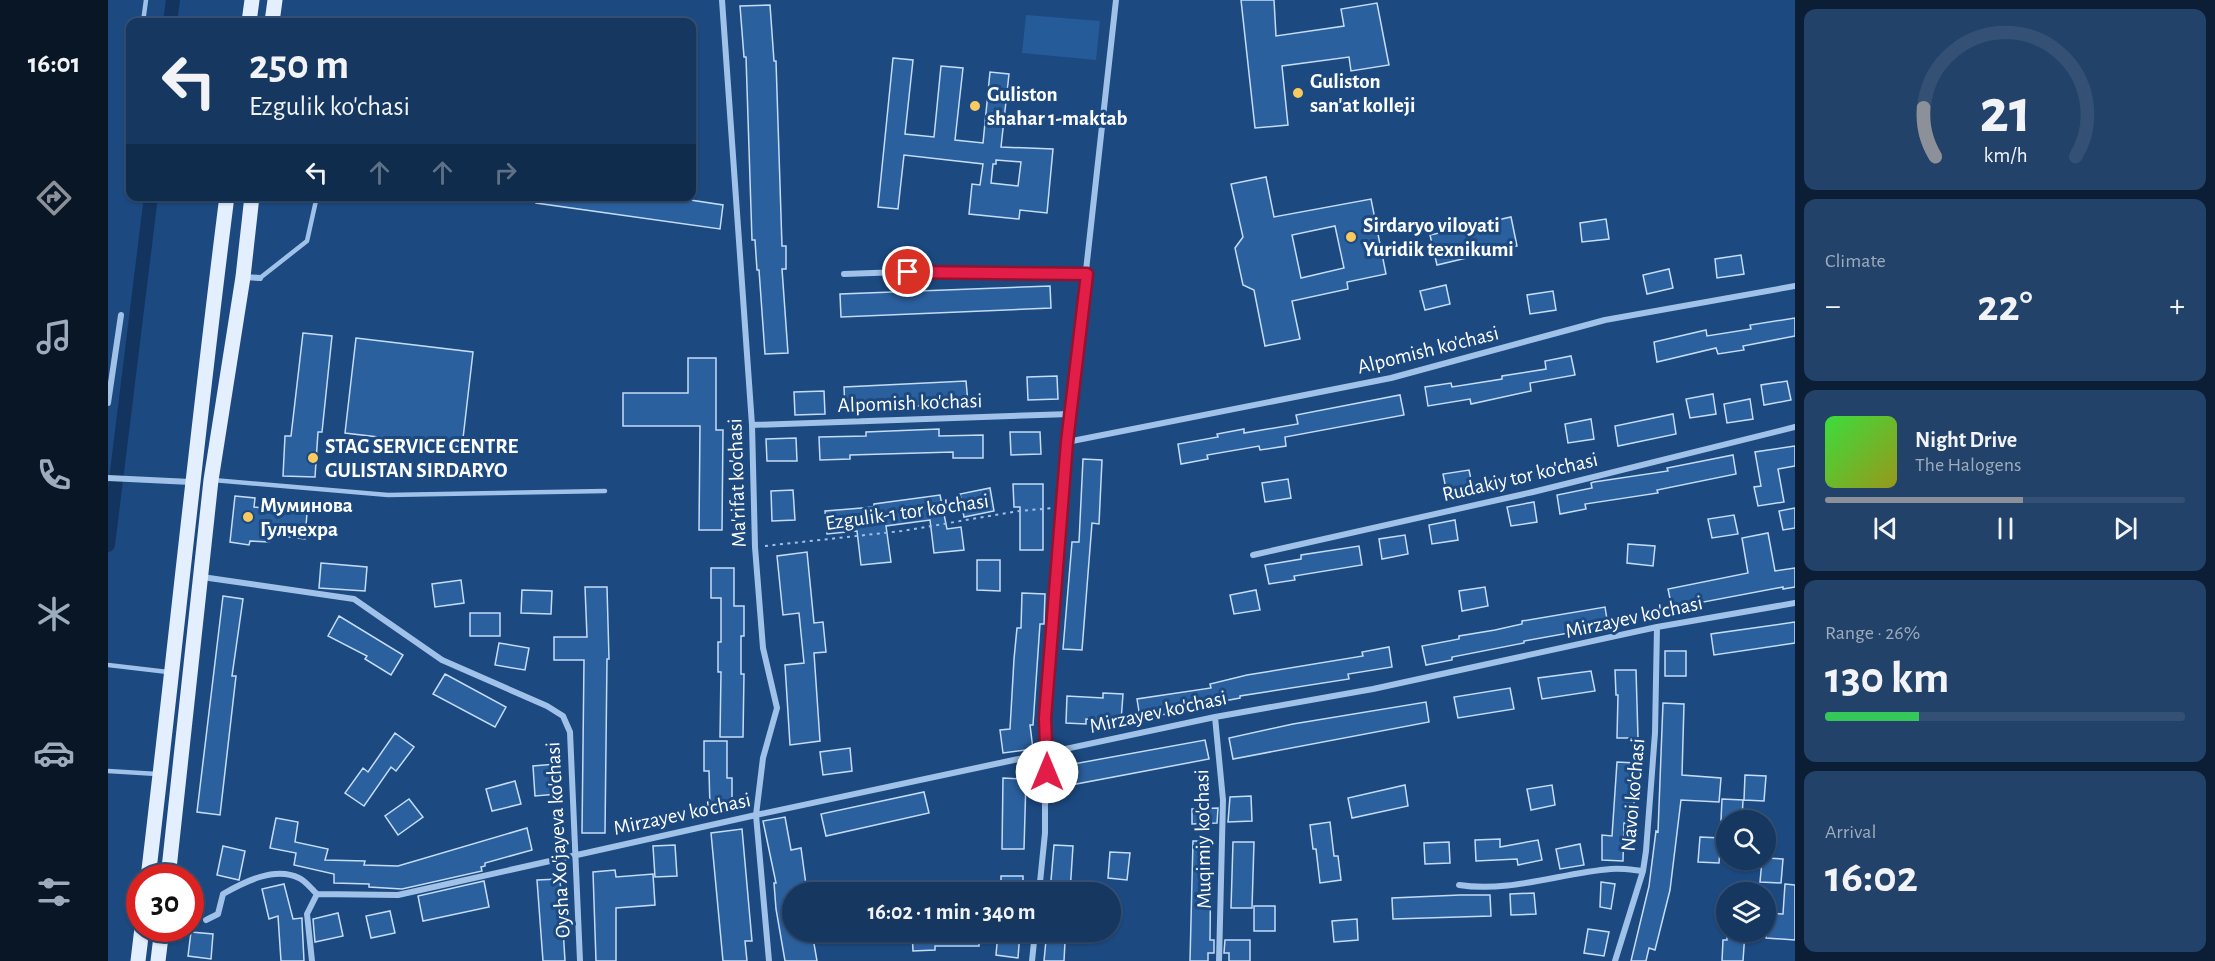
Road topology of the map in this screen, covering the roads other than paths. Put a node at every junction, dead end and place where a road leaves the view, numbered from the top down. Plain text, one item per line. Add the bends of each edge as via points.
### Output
1 (146, 0) edge
2 (252, 0) edge
3 (275, 0) edge
4 (722, 0) edge
5 (1116, 0) edge
6 (144, 18) edge
7 (250, 18) edge
8 (273, 18) edge
9 (226, 201) edge
10 (251, 201) edge
11 (316, 201) edge
12 (844, 274) dead end
13 (1087, 274) junction
14 (243, 277) junction
15 (260, 278) joint
16 (1795, 286) edge
17 (120, 315) dead end
18 (108, 404) edge
19 (1070, 414) junction
20 (752, 424) junction
21 (1795, 427) edge
22 (1067, 442) junction
23 (108, 478) edge
24 (210, 480) junction
25 (191, 482) junction
26 (606, 491) dead end
27 (1253, 555) dead end
28 (202, 577) junction
29 (1795, 603) edge
30 (1657, 627) junction
31 (108, 665) edge
32 (172, 672) junction
33 (1215, 717) junction
34 (1047, 752) junction
35 (108, 771) edge
36 (160, 775) junction
37 (756, 815) junction
38 (575, 855) junction
39 (150, 864) edge
40 (170, 864) edge
41 (1643, 871) junction
42 (1040, 882) edge
43 (1459, 885) dead end
44 (317, 894) junction
45 (206, 920) dead end
46 (140, 942) edge
47 (160, 942) edge
48 (1034, 942) edge
49 (138, 961) edge
50 (158, 961) edge
51 (312, 961) edge
52 (580, 961) edge
53 (769, 961) edge
54 (1032, 961) edge
55 (1219, 961) edge
56 (1615, 961) edge

1 - 6 lane
2 - 7 main road
3 - 8 main road
4 - 20 street, Ma'rifat ko'chasi
5 - 13 street
9 - 25 main road
10 - 14 main road
11 - 15 lane via 307,241
12 - 13 street
13 - 19 street
14 - 15 street
14 - 24 main road
16 - 22 street, Alpomish ko'chasi via 1605,320 1391,378
17 - 18 street
19 - 20 street, Alpomish ko'chasi
19 - 22 street
20 - 37 street, Ma'rifat ko'chasi via 755,547 763,648 777,708 763,758
21 - 27 street, Rudakiy tor ko'chasi via 1533,492
22 - 34 street via 1045,718
23 - 25 street
24 - 26 lane via 388,495
24 - 28 main road
25 - 32 main road
28 - 38 street, Oysha Xo'jayeva ko'chasi via 354,598 442,660 563,716 570,732
28 - 40 main road
29 - 30 street, Mirzayev ko'chasi
30 - 33 street, Mirzayev ko'chasi via 1373,689
30 - 41 street, Navoi ko'chasi via 1655,733
31 - 32 lane
32 - 36 main road
33 - 34 street, Mirzayev ko'chasi
33 - 55 street, Muqimiy ko'chasi via 1223,800
34 - 37 street, Mirzayev ko'chasi
34 - 42 street
35 - 36 lane
36 - 39 main road
37 - 38 street, Mirzayev ko'chasi
37 - 53 street, Ma'rifat ko'chasi
38 - 44 street, Mirzayev ko'chasi via 398,895
38 - 52 street, Oysha Xo'jayeva ko'chasi
41 - 43 street via 1611,869 1552,880
41 - 56 street, Navoi ko'chasi
44 - 45 street via 300,878 279,875 248,880 223,894 218,914
44 - 51 street via 307,914
46 - 49 main road
47 - 50 main road
48 - 54 street

